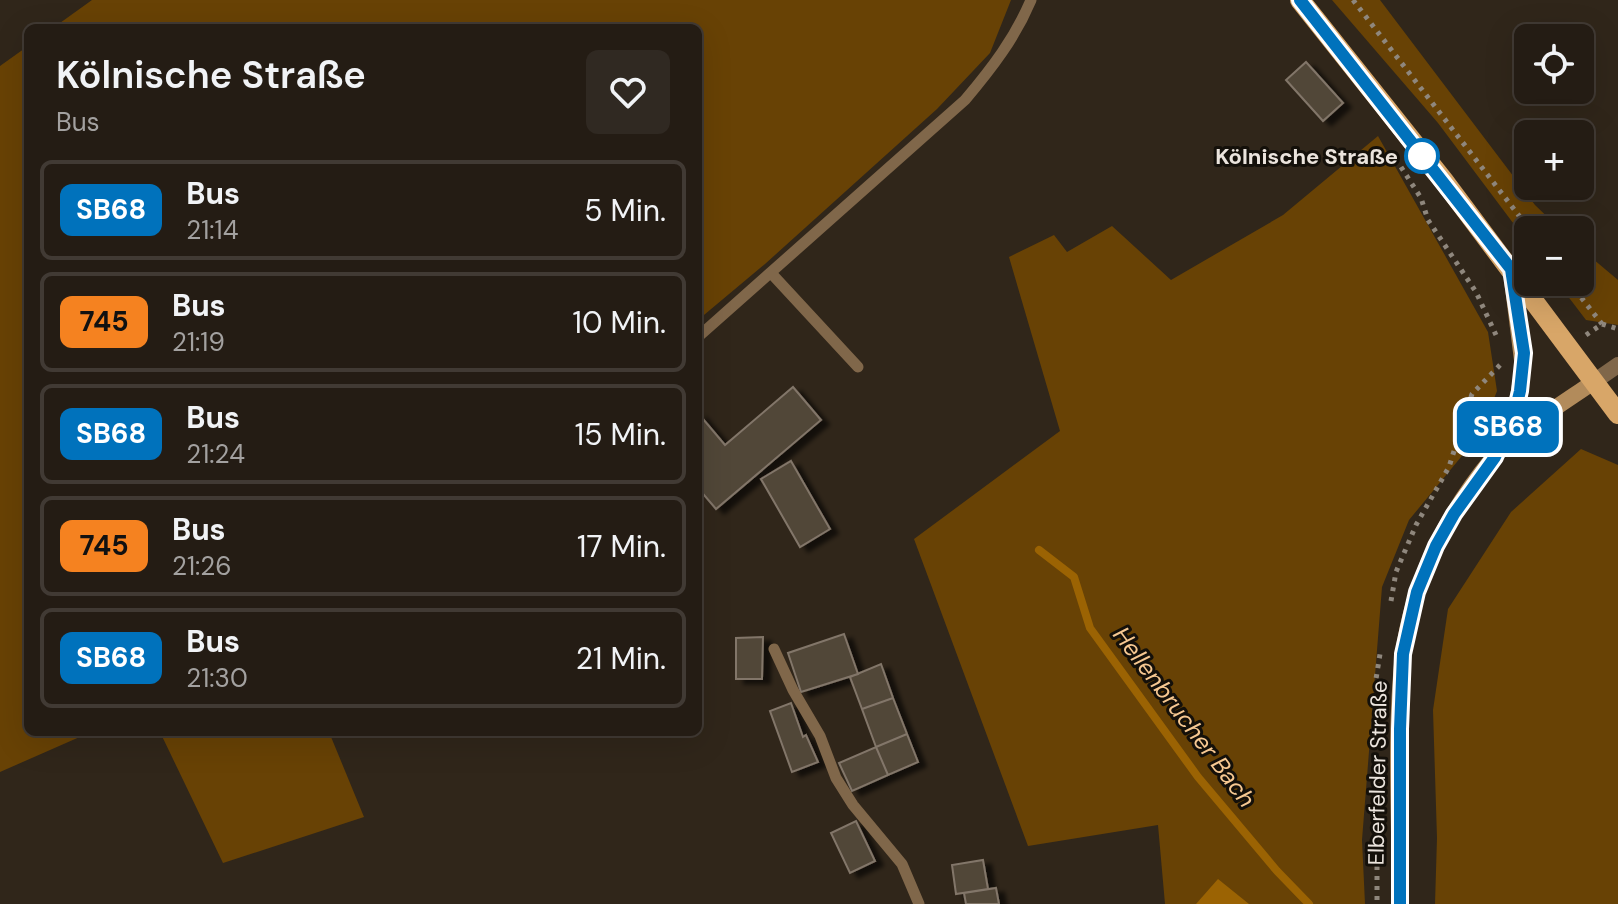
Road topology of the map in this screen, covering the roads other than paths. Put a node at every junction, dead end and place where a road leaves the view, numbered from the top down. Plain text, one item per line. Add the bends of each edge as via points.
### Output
1 (1031, 0) edge
2 (1300, 0) edge
3 (1511, 269) junction
4 (771, 273) junction
5 (702, 333) edge
6 (1618, 365) edge
7 (858, 367) dead end
8 (1595, 381) junction
9 (1618, 414) edge
10 (1495, 457) junction
11 (774, 649) dead end
12 (919, 904) edge
13 (1400, 904) edge

1 - 4 lane via 1011,39 965,100
2 - 3 main road
3 - 8 main road
3 - 10 street via 1523,368 1516,408
4 - 5 lane
4 - 7 lane
6 - 8 street
8 - 9 main road
8 - 10 street, Elberfelder Straße
10 - 13 street, Elberfelder Straße via 1436,546 1417,592 1403,654
11 - 12 lane via 836,778 902,864

